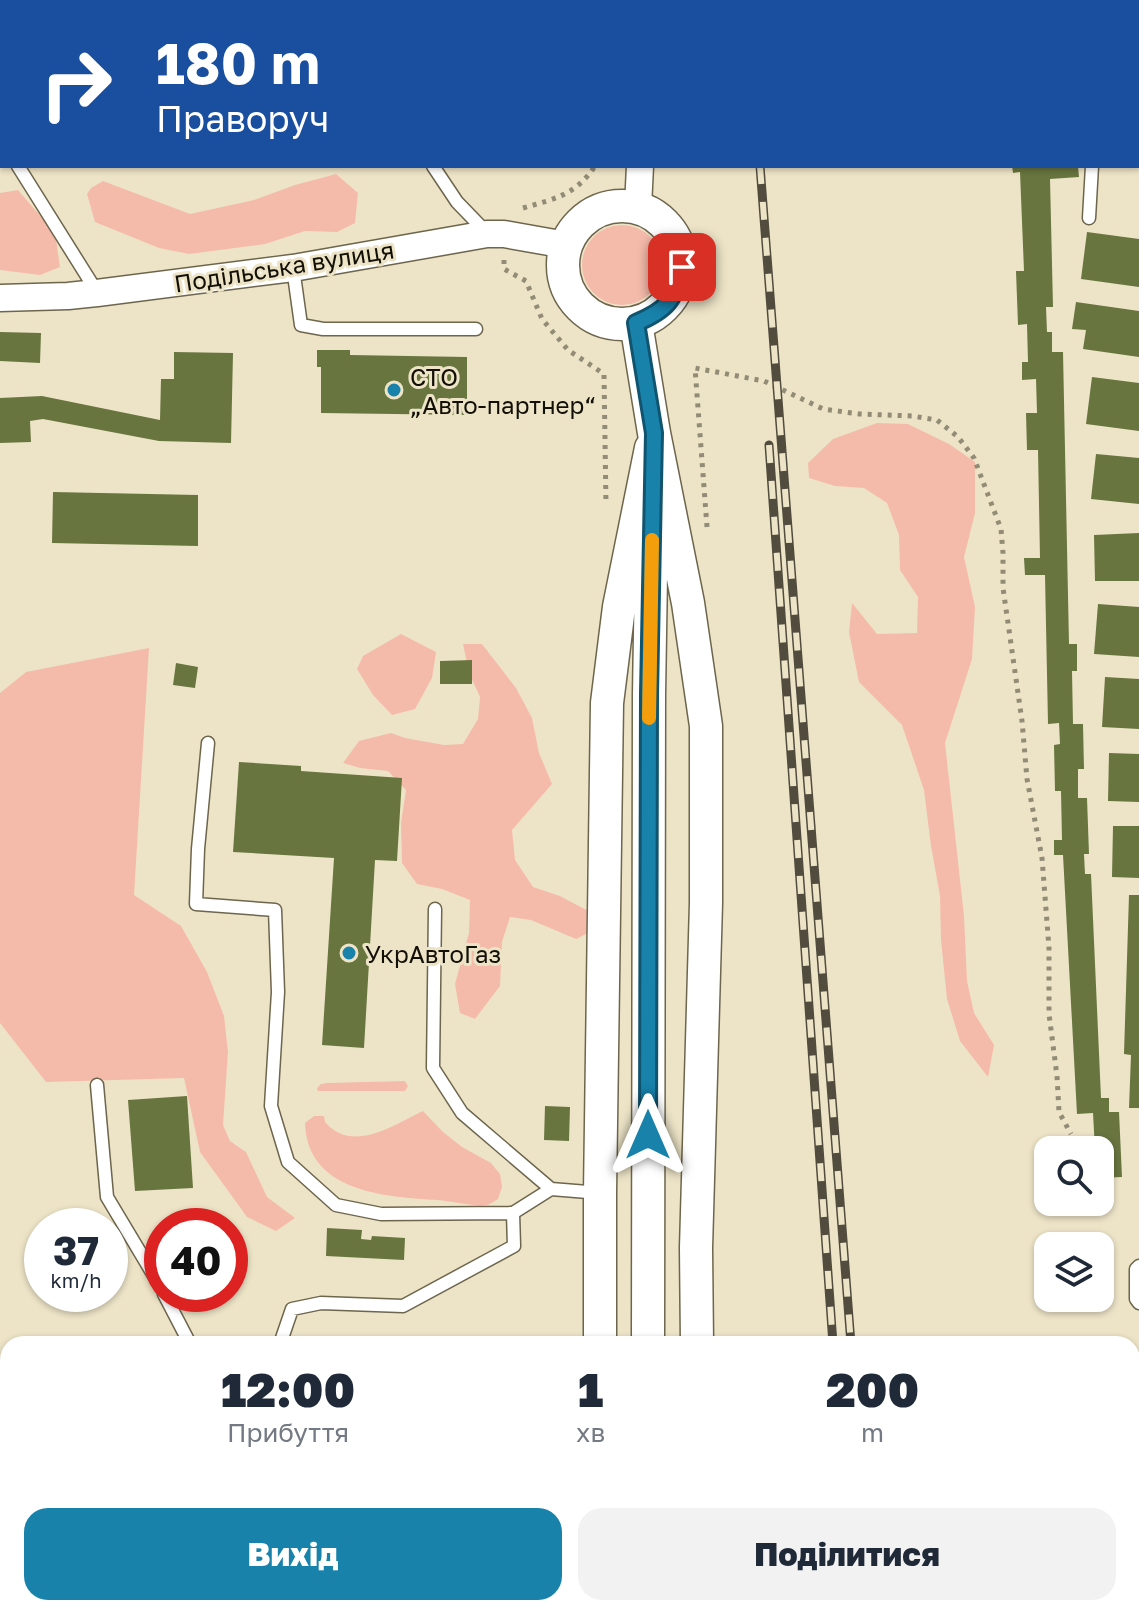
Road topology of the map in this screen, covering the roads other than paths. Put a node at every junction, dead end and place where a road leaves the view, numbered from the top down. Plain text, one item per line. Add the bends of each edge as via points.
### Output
1 (19, 168) edge
2 (434, 168) edge
3 (640, 168) edge
4 (1092, 168) edge
5 (638, 207) junction
6 (1089, 218) dead end
7 (487, 234) junction
8 (566, 245) junction
9 (293, 268) junction
10 (97, 293) junction
11 (0, 298) edge
12 (636, 323) junction
13 (476, 329) dead end
14 (654, 433) junction
15 (208, 743) dead end
16 (435, 909) dead end
17 (97, 1085) dead end
18 (551, 1189) junction
19 (600, 1193) junction
20 (513, 1213) junction
21 (144, 1260) edge
22 (1139, 1266) edge
23 (1139, 1303) edge
24 (173, 1312) edge
25 (186, 1336) edge
26 (283, 1336) edge
27 (600, 1336) edge
28 (648, 1336) edge
29 (697, 1336) edge

1 - 10 lane
2 - 7 lane
3 - 5 street
4 - 6 lane
5 - 8 street via 612,206 587,216
5 - 12 street via 670,229 682,267 669,303
7 - 8 street, Подільська вулиця
7 - 9 street, Подільська вулиця
8 - 12 street via 563,272 572,298 600,320
9 - 10 street, Подільська вулиця
9 - 13 lane via 301,325
10 - 11 street, Подільська вулиця
12 - 14 street
14 - 19 street via 619,607 607,703
14 - 28 street
14 - 29 street via 706,726
15 - 20 lane via 196,904 275,910 278,992 271,1106 288,1162 336,1205 381,1214
16 - 18 lane via 433,1068 462,1113
17 - 21 lane via 107,1197
18 - 19 lane
18 - 20 lane
19 - 27 street
20 - 26 lane via 514,1246 403,1306 321,1303 292,1309
22 - 23 lane
24 - 25 lane

